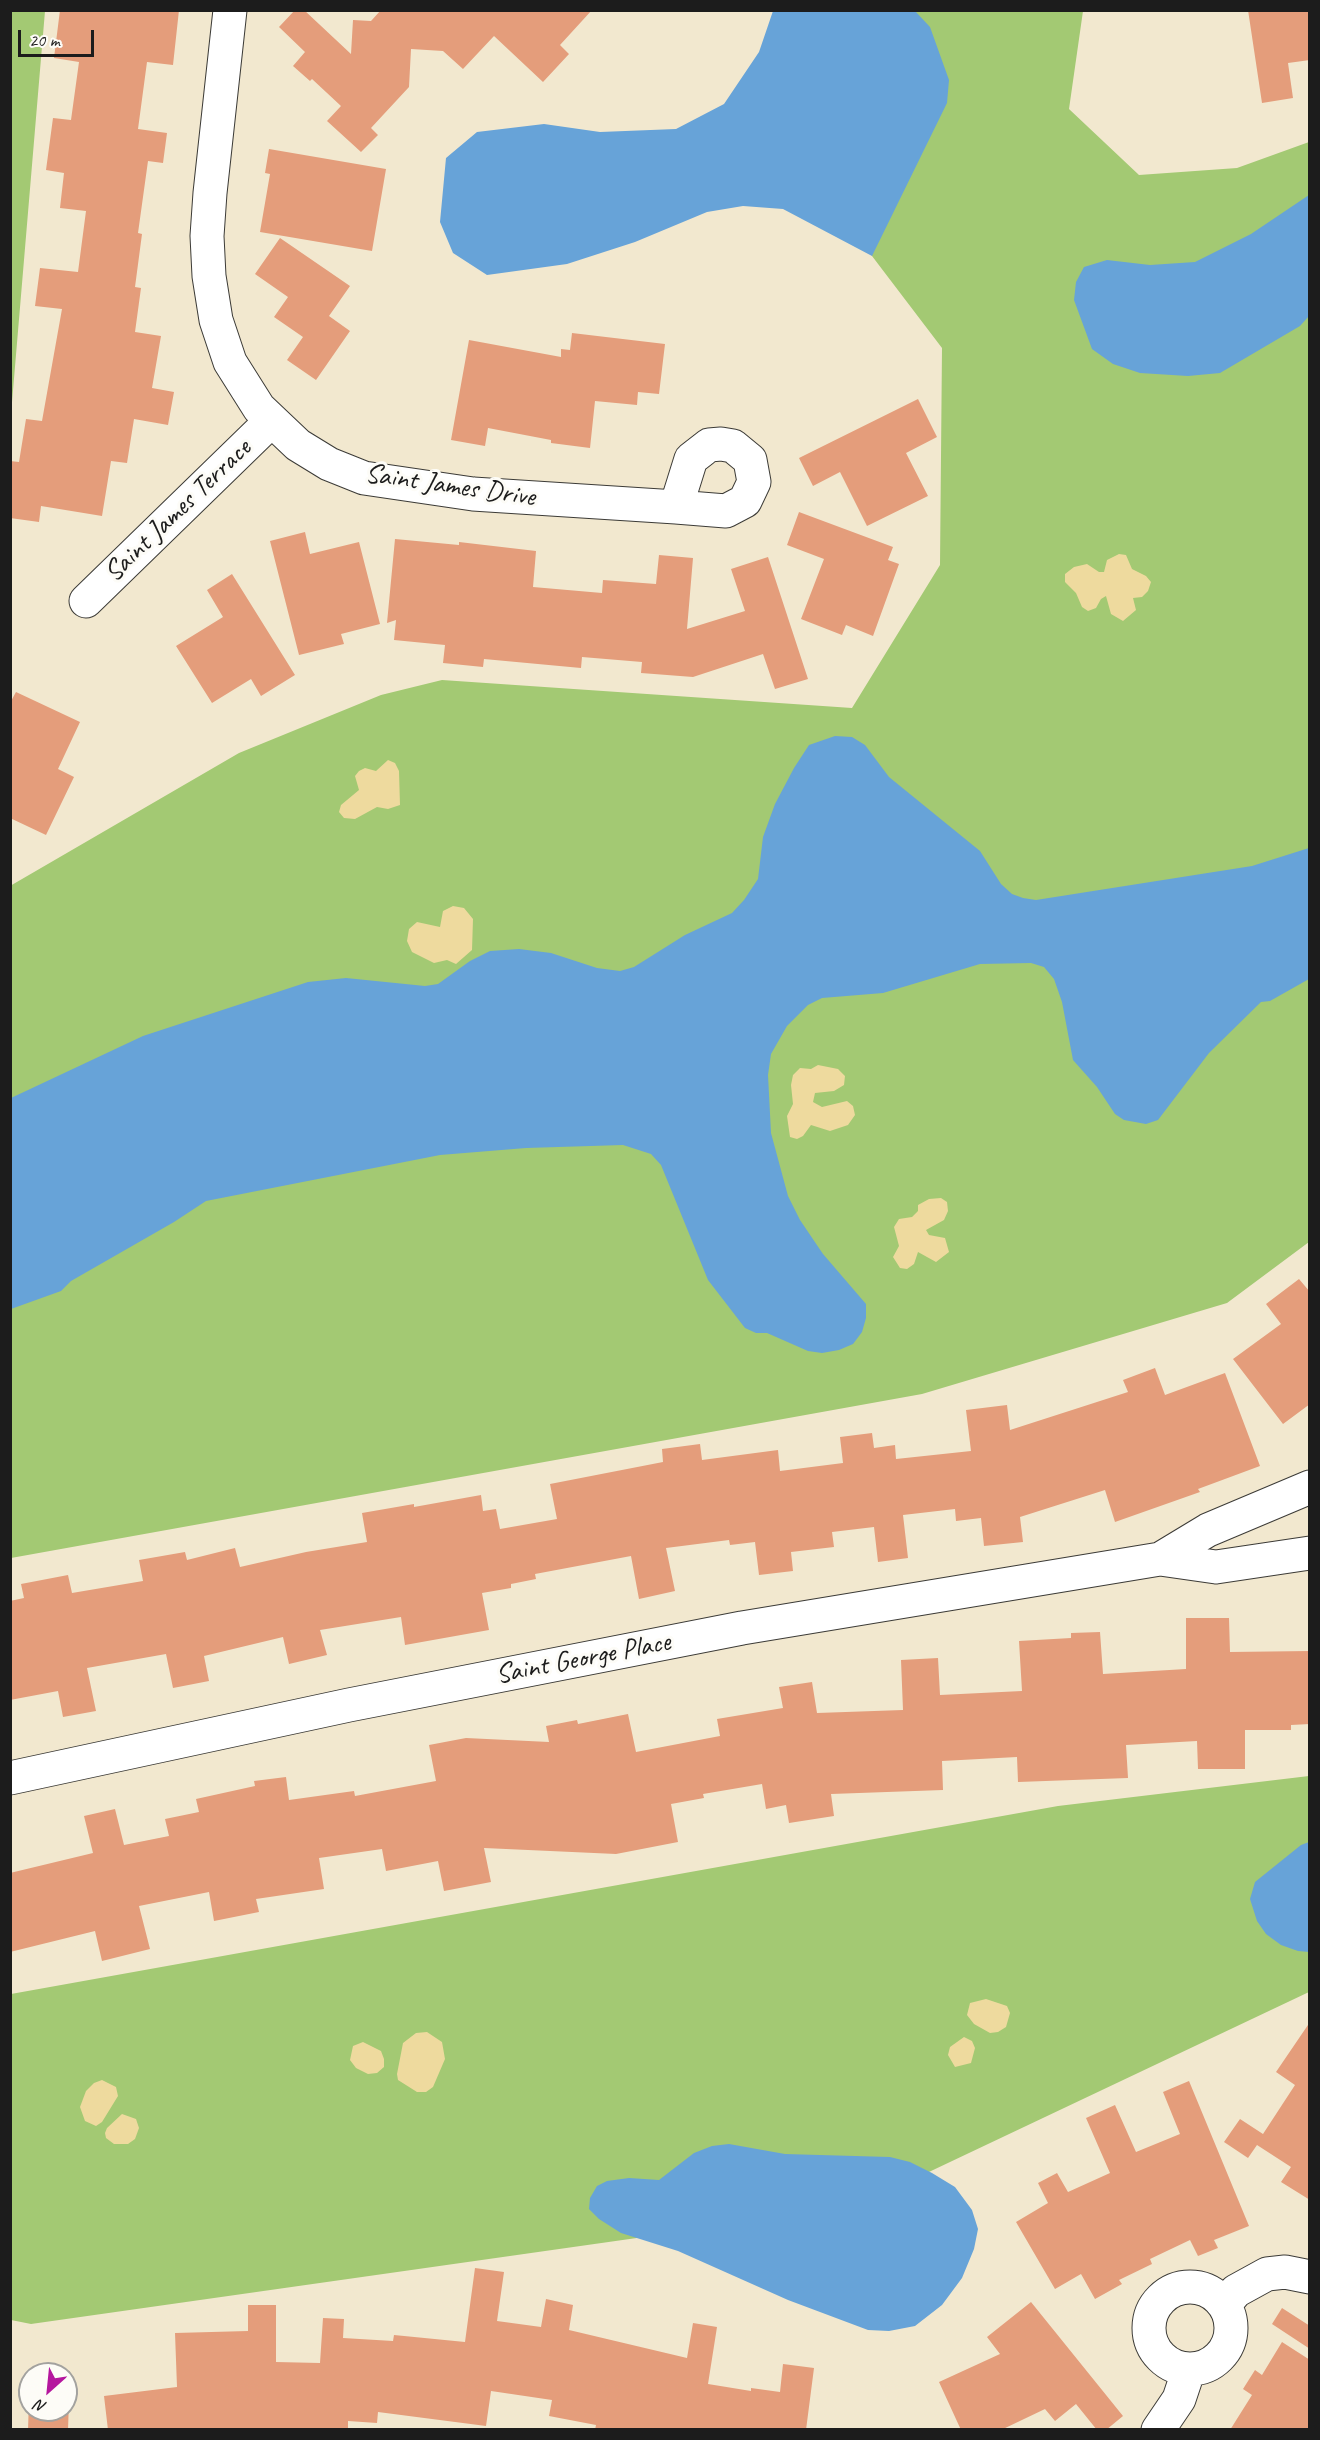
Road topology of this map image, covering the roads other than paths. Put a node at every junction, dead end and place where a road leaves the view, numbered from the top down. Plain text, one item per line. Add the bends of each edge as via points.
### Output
1 (230, 10) edge
2 (271, 421) junction
3 (676, 507) dead end
4 (86, 602) dead end
5 (1310, 1487) edge
6 (1310, 1553) edge
7 (1160, 1559) junction
8 (10, 1778) edge
9 (1310, 2277) edge
10 (1224, 2305) junction
11 (1189, 2369) junction
12 (1158, 2430) edge

1 - 2 street, Saint James Drive via 209,204 209,276 216,320 230,362 243,386
2 - 3 street, Saint James Drive via 329,464 364,478 473,494
2 - 4 street, Saint James Terrace
5 - 7 street, Saint George Place via 1208,1530
6 - 7 street, Saint George Place via 1216,1567
7 - 8 street, Saint George Place via 742,1628
9 - 10 street via 1285,2272 1267,2274 1236,2291
10 - 11 street via 1231,2329 1228,2342 1213,2362
10 - 11 street via 1202,2289 1187,2287 1174,2290 1154,2308 1149,2322 1154,2349 1163,2360
11 - 12 street via 1179,2399

